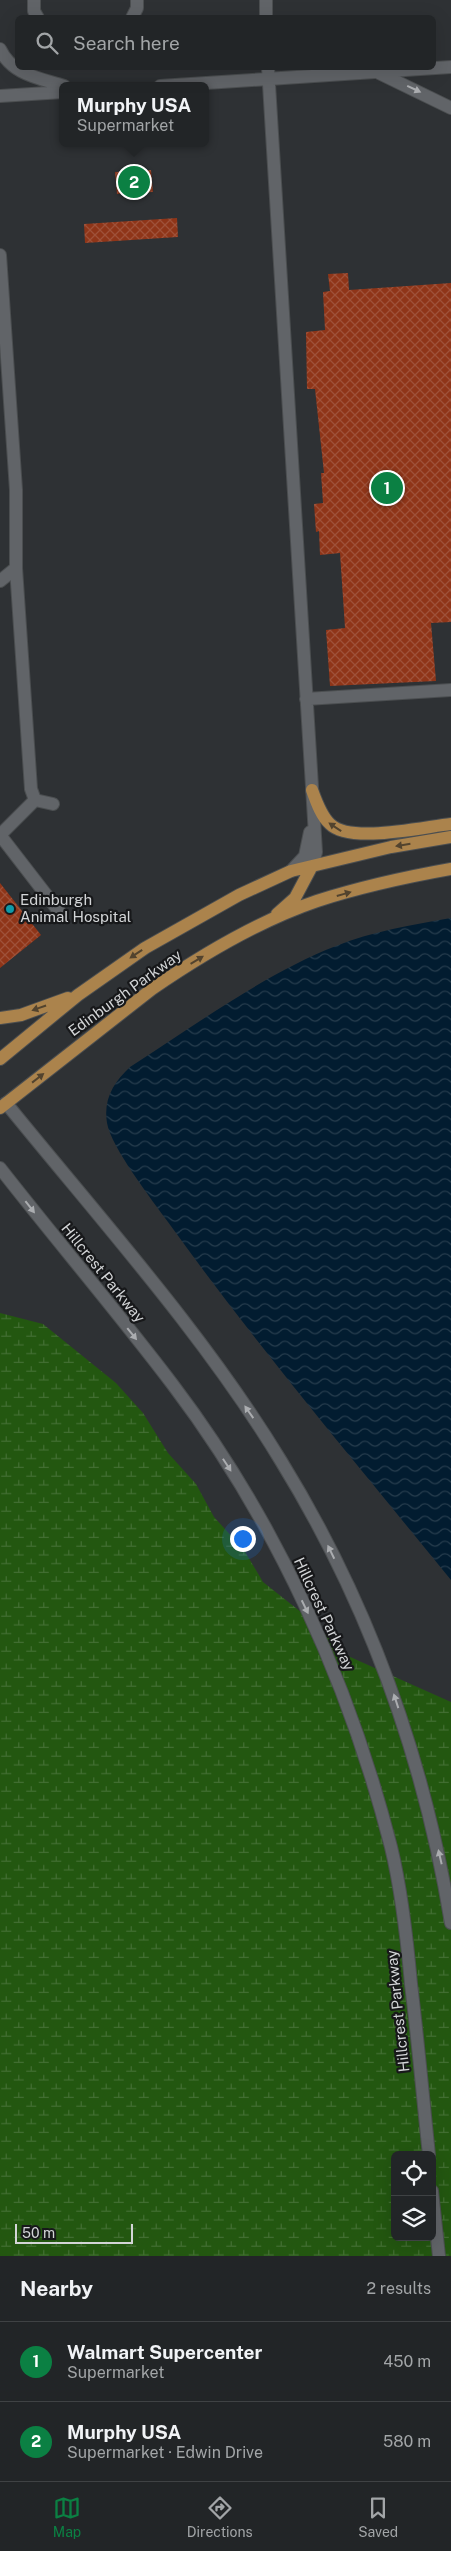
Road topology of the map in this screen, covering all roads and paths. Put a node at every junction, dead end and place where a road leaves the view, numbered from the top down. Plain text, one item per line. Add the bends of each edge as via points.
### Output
1 (34, 0) edge
2 (137, 0) edge
3 (36, 15) edge
4 (134, 15) edge
5 (0, 49) edge
6 (451, 67) edge
7 (15, 68) edge
8 (436, 68) edge
9 (18, 70) edge
10 (327, 70) edge
11 (407, 70) edge
12 (377, 72) junction
13 (268, 73) edge
14 (335, 75) junction
15 (193, 82) edge
16 (59, 84) edge
17 (59, 92) edge
18 (0, 96) edge
19 (451, 108) edge
20 (0, 255) edge
21 (6, 429) edge
22 (16, 568) junction
23 (0, 580) edge
24 (451, 690) edge
25 (306, 699) junction
26 (312, 790) junction
27 (35, 800) junction
28 (53, 804) dead end
29 (451, 824) edge
30 (0, 835) edge
31 (451, 837) edge
32 (312, 866) junction
33 (451, 869) edge
34 (291, 871) junction
35 (61, 914) dead end
36 (272, 920) junction
37 (78, 995) junction
38 (0, 1018) edge
39 (0, 1059) edge
40 (2, 1102) edge
41 (0, 1168) edge
42 (451, 1922) edge
43 (429, 2151) edge
44 (433, 2196) edge
45 (439, 2256) edge

1 - 3 street
2 - 4 street
5 - 7 street
6 - 8 street
9 - 16 street
10 - 14 street
11 - 12 street
12 - 14 street
12 -> 19 street
13 - 14 street
13 - 15 street
13 - 25 street
17 - 18 street
20 - 21 street
21 - 22 street via 16,490
22 - 23 street
22 - 27 street via 31,790
24 - 25 street
25 - 26 street
29 -> 26 main road via 360,834 344,832 330,825
26 - 32 street via 316,852
26 - 34 street via 308,806 311,835 305,856
27 - 28 street
27 - 30 street
30 - 35 street
31 -> 32 main road, Edinburgh Parkway via 391,846
32 - 34 main road, Edinburgh Parkway
32 - 36 main road via 295,898
36 -> 33 main road, Edinburgh Parkway via 316,902 392,880
34 -> 37 main road, Edinburgh Parkway via 160,938
40 -> 36 main road, Edinburgh Parkway via 158,985 207,954
37 -> 38 main road via 21,1015
37 - 39 main road, Edinburgh Parkway
42 -> 40 street, Hillcrest Parkway via 418,1769 393,1690 319,1526 277,1454 184,1322
41 -> 43 street, Hillcrest Parkway via 173,1385 208,1435 246,1493 323,1644 349,1709 391,1849 406,1938
44 - 45 street

